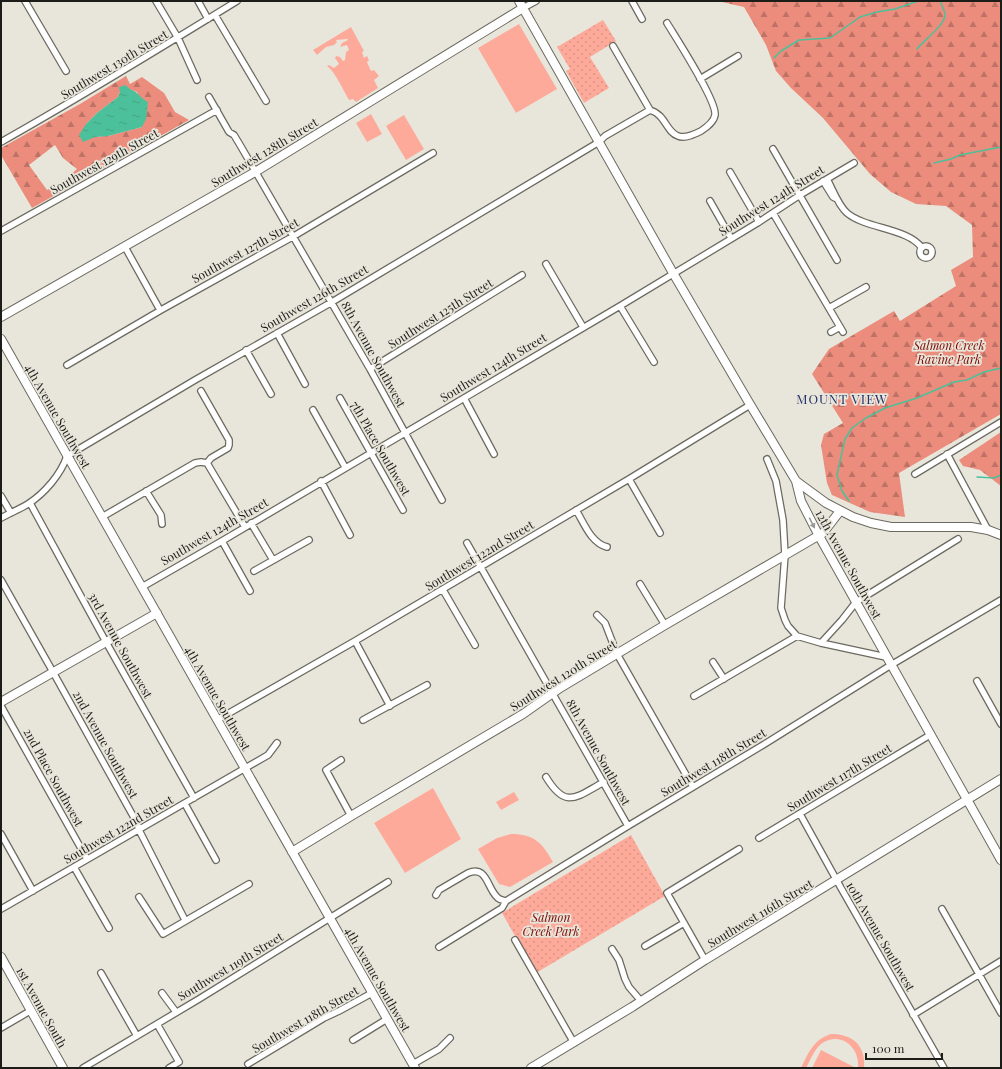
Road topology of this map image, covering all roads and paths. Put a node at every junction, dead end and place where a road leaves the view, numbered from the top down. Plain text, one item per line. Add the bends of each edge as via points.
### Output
1 (25, 1) edge
2 (156, 1) edge
3 (198, 1) edge
4 (237, 1) edge
5 (536, 1) edge
6 (632, 1) edge
7 (521, 5) edge
8 (215, 15) junction
9 (208, 19) junction
10 (642, 19) dead end
11 (667, 23) dead end
12 (178, 38) junction
13 (613, 46) dead end
14 (738, 56) dead end
15 (66, 71) dead end
16 (700, 79) junction
17 (196, 80) dead end
18 (209, 97) dead end
19 (266, 101) dead end
20 (217, 110) junction
21 (650, 110) junction
22 (1, 142) edge
23 (598, 142) junction
24 (773, 149) dead end
25 (433, 153) dead end
26 (854, 163) dead end
27 (255, 172) junction
28 (730, 172) dead end
29 (825, 180) junction
30 (800, 195) junction
31 (710, 201) dead end
32 (773, 213) junction
33 (759, 222) junction
34 (1, 231) edge
35 (294, 236) junction
36 (731, 238) junction
37 (125, 247) junction
38 (922, 248) dead end
39 (837, 260) dead end
40 (546, 264) dead end
41 (673, 273) junction
42 (522, 275) dead end
43 (866, 287) dead end
44 (332, 302) junction
45 (620, 306) junction
46 (829, 308) junction
47 (160, 310) junction
48 (1, 317) edge
49 (583, 327) junction
50 (831, 332) dead end
51 (277, 333) junction
52 (1, 339) edge
53 (246, 350) junction
54 (654, 362) dead end
55 (67, 365) dead end
56 (370, 369) junction
57 (305, 384) dead end
58 (201, 391) dead end
59 (271, 394) dead end
60 (340, 398) dead end
61 (464, 398) junction
62 (750, 405) junction
63 (313, 410) dead end
64 (1001, 422) edge
65 (405, 432) junction
66 (371, 452) junction
67 (494, 454) dead end
68 (947, 454) junction
69 (67, 456) junction
70 (767, 459) dead end
71 (207, 463) junction
72 (345, 467) junction
73 (915, 474) dead end
74 (629, 479) junction
75 (321, 481) junction
76 (796, 481) junction
77 (146, 491) junction
78 (1, 496) edge
79 (442, 500) dead end
80 (30, 503) junction
81 (403, 510) dead end
82 (576, 510) junction
83 (840, 511) junction
84 (11, 513) junction
85 (102, 517) junction
86 (1, 518) edge
87 (251, 523) junction
88 (162, 524) dead end
89 (245, 527) junction
90 (988, 530) junction
91 (660, 533) dead end
92 (350, 535) dead end
93 (1001, 535) edge
94 (819, 536) junction
95 (309, 540) dead end
96 (958, 540) dead end
97 (222, 541) junction
98 (467, 543) dead end
99 (607, 547) dead end
100 (785, 555) junction
101 (273, 560) junction
102 (480, 566) junction
103 (254, 571) dead end
104 (1, 580) edge
105 (640, 584) dead end
106 (142, 587) junction
107 (443, 590) junction
108 (250, 591) dead end
109 (1001, 600) edge
110 (856, 602) junction
111 (157, 614) junction
112 (597, 615) dead end
113 (665, 625) junction
114 (798, 636) junction
115 (355, 641) junction
116 (106, 642) junction
117 (821, 643) junction
118 (474, 645) dead end
119 (618, 654) junction
120 (886, 657) junction
121 (713, 662) dead end
122 (891, 665) junction
123 (54, 672) junction
124 (724, 679) junction
125 (977, 681) dead end
126 (427, 685) dead end
127 (553, 693) junction
128 (694, 696) dead end
129 (1, 702) edge
130 (1, 706) edge
131 (390, 706) junction
132 (217, 720) junction
133 (363, 720) dead end
134 (1001, 724) edge
135 (930, 735) junction
136 (276, 743) dead end
137 (341, 760) dead end
138 (245, 768) junction
139 (546, 778) dead end
140 (1001, 780) edge
141 (604, 782) junction
142 (693, 787) junction
143 (194, 798) junction
144 (967, 800) junction
145 (185, 804) junction
146 (800, 814) junction
147 (351, 816) junction
148 (628, 826) junction
149 (139, 830) junction
150 (1, 834) edge
151 (759, 838) dead end
152 (739, 849) dead end
153 (292, 852) junction
154 (87, 859) junction
155 (216, 860) dead end
156 (1001, 860) edge
157 (74, 867) junction
158 (836, 880) junction
159 (388, 882) dead end
160 (249, 884) dead end
161 (33, 891) junction
162 (436, 895) dead end
163 (139, 897) dead end
164 (506, 901) junction
165 (1, 909) edge
166 (942, 910) dead end
167 (330, 918) junction
168 (186, 920) junction
169 (684, 923) junction
170 (109, 928) dead end
171 (515, 940) dead end
172 (645, 946) dead end
173 (439, 947) dead end
174 (612, 949) dead end
175 (1, 957) edge
176 (705, 960) junction
177 (1001, 961) edge
178 (101, 973) dead end
179 (979, 975) junction
180 (162, 993) dead end
181 (372, 993) junction
182 (641, 1001) junction
183 (30, 1011) junction
184 (176, 1012) junction
185 (1001, 1013) edge
186 (913, 1015) junction
187 (387, 1019) junction
188 (157, 1024) junction
189 (1, 1028) edge
190 (137, 1036) junction
191 (450, 1038) dead end
192 (353, 1040) dead end
193 (574, 1044) junction
194 (248, 1064) dead end
195 (414, 1066) edge
196 (63, 1068) edge
197 (83, 1068) edge
198 (169, 1068) edge
199 (531, 1068) edge
200 (944, 1068) edge

1 - 15 street
2 - 12 street
3 - 9 street
4 - 8 street, Southwest 130th Street
5 - 7 street, Southwest 128th Street
6 - 10 street
7 - 23 street
7 - 27 street, Southwest 128th Street
8 - 9 street, Southwest 130th Street
8 - 19 street
9 - 12 street, Southwest 130th Street
11 - 16 street
12 - 17 street
12 - 22 street, Southwest 130th Street
13 - 21 street
14 - 16 street
16 - 21 street via 715,111 710,124 703,130 691,136 678,136 660,115
18 - 20 street, 8th Avenue Southwest
20 - 27 street, 8th Avenue Southwest
20 - 34 street, Southwest 129th Street
21 - 23 street, Southwest 126th Street
23 - 41 street
23 - 44 street, Southwest 126th Street
24 - 30 street
25 - 35 street, Southwest 127th Street
26 - 29 street, Southwest 124th Street
27 - 35 street, 8th Avenue Southwest
27 - 37 street, Southwest 128th Street
28 - 33 street
29 - 30 street, Southwest 124th Street
29 - 38 street via 833,197 847,213 909,238 919,243
30 - 32 street, Southwest 124th Street
30 - 39 street
31 - 36 street
32 - 33 street, Southwest 124th Street
32 - 46 street
33 - 36 street, Southwest 124th Street
35 - 44 street, 8th Avenue Southwest
35 - 47 street, Southwest 127th Street
36 - 41 street, Southwest 124th Street
37 - 47 street
37 - 48 street, Southwest 128th Street
40 - 49 street
41 - 45 street, Southwest 124th Street
41 - 62 street
42 - 56 street, Southwest 125th Street
43 - 46 street
44 - 51 street, Southwest 126th Street
44 - 56 street, 8th Avenue Southwest
45 - 49 street, Southwest 124th Street
45 - 54 street
46 - 50 street via 841,330
47 - 55 street, Southwest 127th Street
49 - 61 street, Southwest 124th Street
51 - 53 street, Southwest 126th Street
51 - 57 street
52 - 69 street, 4th Avenue Southwest
53 - 59 street
53 - 69 street, Southwest 126th Street
56 - 65 street, 8th Avenue Southwest
58 - 71 street via 229,440 228,448
60 - 66 street, 7th Place Southwest
61 - 65 street, Southwest 124th Street
61 - 67 street
62 - 74 street, Southwest 122nd Street
62 - 76 street
63 - 72 street
64 - 68 street
65 - 66 street, Southwest 124th Street
65 - 79 street, 8th Avenue Southwest
66 - 72 street, Southwest 124th Street
66 - 81 street, 7th Place Southwest
68 - 73 street
68 - 90 street
69 - 80 street via 59,473
69 - 85 street, 4th Avenue Southwest
70 - 100 street via 776,481 781,506
71 - 77 street via 194,463
71 - 89 street
72 - 75 street, Southwest 124th Street
74 - 82 street, Southwest 122nd Street
74 - 91 street
75 - 87 street, Southwest 124th Street
75 - 92 street
76 - 83 street
76 -> 94 street, 12th Avenue Southwest via 801,501
77 - 85 street
77 - 88 street via 161,515
78 - 84 street
80 - 84 street
80 - 116 street, 3rd Avenue Southwest
82 - 99 street via 592,536 599,544
82 - 102 street, Southwest 122nd Street
83 - 90 street via 890,527 953,526
83 - 94 street, Southwest 120th Street via 827,530
84 - 86 street
85 - 106 street, 4th Avenue Southwest
87 - 89 street, Southwest 124th Street
87 - 101 street
89 - 97 street, Southwest 124th Street
90 - 93 street
94 - 100 street, Southwest 120th Street
94 - 110 street, 12th Avenue Southwest
95 - 101 street
96 - 110 street
97 - 106 street, Southwest 124th Street
97 - 108 street
98 - 102 street, 8th Avenue Southwest
100 - 113 street, Southwest 120th Street
100 - 114 street via 782,608 788,626
101 - 103 street
102 - 107 street, Southwest 122nd Street
102 - 127 street, 8th Avenue Southwest
104 - 123 street, 2nd Avenue Southwest
105 - 113 street
106 - 111 street, 4th Avenue Southwest
107 - 115 street, Southwest 122nd Street
107 - 118 street
109 - 122 street, Southwest 118th Street
110 - 117 street
110 - 120 street, 12th Avenue Southwest
111 - 116 street
111 - 132 street, 4th Avenue Southwest
112 - 119 street via 605,623
113 - 119 street, Southwest 120th Street
114 - 117 street
114 - 124 street
115 - 131 street
115 - 132 street, Southwest 122nd Street
116 - 123 street
116 - 143 street, 3rd Avenue Southwest
117 - 120 street
119 - 127 street, Southwest 120th Street
119 - 142 street
120 - 122 street, 12th Avenue Southwest
121 - 124 street
122 - 135 street, 12th Avenue Southwest
122 - 142 street, Southwest 118th Street
123 - 129 street
123 - 149 street, 2nd Avenue Southwest
124 - 128 street
125 - 134 street
126 - 131 street
127 - 141 street, 8th Avenue Southwest
127 - 147 street, Southwest 120th Street via 519,717
130 - 154 street, 2nd Place Southwest
131 - 133 street
132 - 138 street, 4th Avenue Southwest
135 - 144 street, 12th Avenue Southwest
135 - 146 street, Southwest 117th Street
136 - 138 street, Southwest 122nd Street via 268,755
137 - 147 street via 326,770
138 - 143 street, Southwest 122nd Street
138 - 153 street, 4th Avenue Southwest
139 - 141 street via 558,794 570,798 577,797
140 - 144 street, Southwest 116th Street
141 - 148 street, 8th Avenue Southwest
142 - 148 street, Southwest 118th Street
143 - 145 street, Southwest 122nd Street
144 - 156 street, 12th Avenue Southwest
144 - 158 street, Southwest 116th Street
145 - 149 street, Southwest 122nd Street
145 - 155 street
146 - 151 street, Southwest 117th Street
146 - 158 street, 10th Avenue Southwest
147 - 153 street, Southwest 120th Street
148 - 164 street, Southwest 118th Street
149 - 154 street, Southwest 122nd Street
149 - 168 street, 2nd Avenue Southwest
150 - 161 street
152 - 169 street via 667,893
153 - 167 street, 4th Avenue Southwest
154 - 157 street, Southwest 122nd Street
157 - 161 street, Southwest 122nd Street
157 - 170 street
158 - 176 street, Southwest 116th Street
158 - 186 street, 10th Avenue Southwest
159 - 167 street, Southwest 119th Street
160 - 168 street
161 - 165 street, Southwest 122nd Street
162 - 164 street via 439,890 468,873 478,871 483,874 497,897
163 - 168 street via 163,934
164 - 173 street, Southwest 118th Street via 502,908
166 - 179 street
167 - 181 street, 4th Avenue Southwest
167 - 184 street, Southwest 119th Street
169 - 172 street
169 - 176 street
171 - 193 street
174 - 182 street via 629,987
175 - 183 street, 1st Avenue South
176 - 182 street, Southwest 116th Street
177 - 179 street
178 - 190 street
179 - 185 street
179 - 186 street
180 - 184 street
181 - 187 street, 4th Avenue Southwest
181 - 194 street, Southwest 118th Street via 324,1018
182 - 193 street, Southwest 116th Street
183 - 189 street
183 - 196 street, 1st Avenue South
184 - 188 street, Southwest 119th Street
186 - 200 street, 10th Avenue Southwest
187 - 192 street
187 - 195 street, 4th Avenue Southwest
188 - 190 street, Southwest 119th Street
188 - 198 street via 179,1062
190 - 197 street, Southwest 119th Street
191 - 195 street
193 - 199 street, Southwest 116th Street

